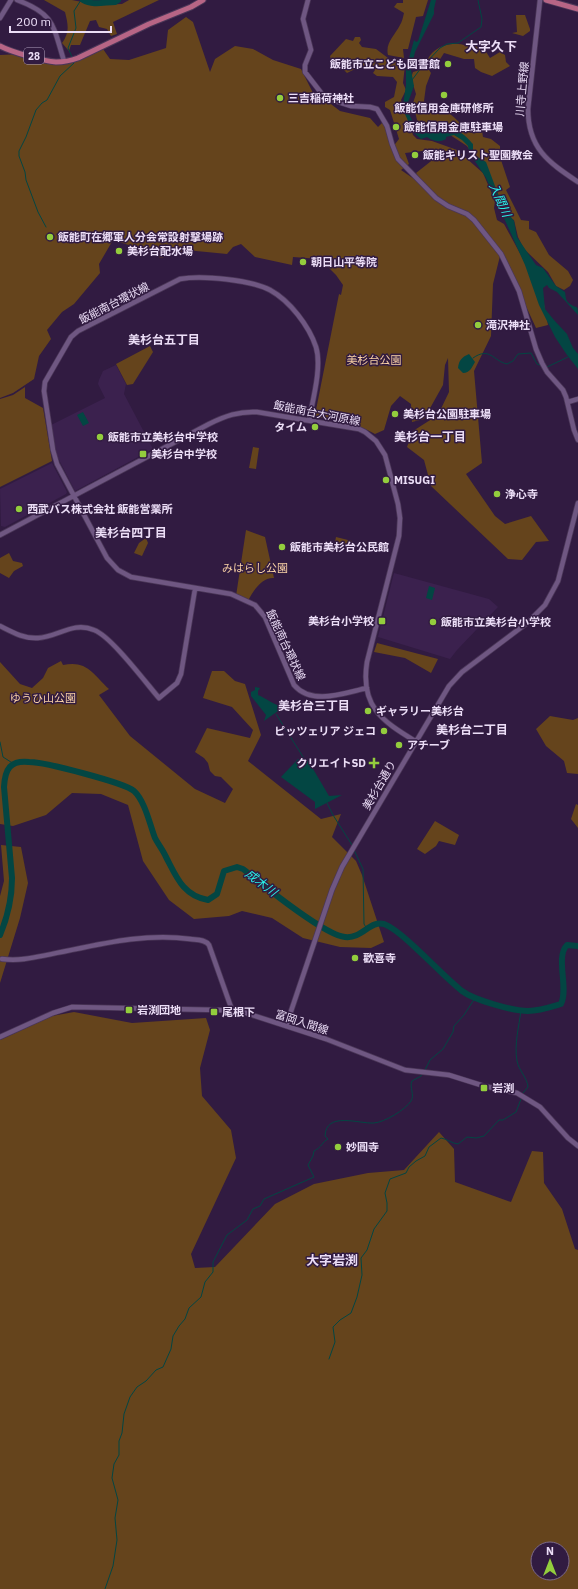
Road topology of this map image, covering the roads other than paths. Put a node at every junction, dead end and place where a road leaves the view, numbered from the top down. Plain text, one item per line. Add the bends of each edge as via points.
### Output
1 (11, 0) edge
2 (17, 0) edge
3 (203, 0) edge
4 (308, 0) edge
5 (540, 0) edge
6 (546, 0) edge
7 (578, 10) edge
8 (0, 18) edge
9 (0, 46) edge
10 (66, 61) junction
11 (578, 182) edge
12 (578, 399) edge
13 (568, 402) junction
14 (309, 420) junction
15 (578, 440) edge
16 (74, 496) junction
17 (578, 503) edge
18 (0, 534) edge
19 (195, 589) junction
20 (0, 626) edge
21 (367, 688) junction
22 (415, 741) junction
23 (2, 959) dead end
24 (232, 1010) junction
25 (286, 1026) junction
26 (0, 1037) edge
27 (578, 1146) edge

1 - 8 street
2 - 10 street via 39,10 49,18
3 - 10 main road, 28 via 78,58
4 - 13 street via 303,19 311,50 305,72 329,99 351,106 374,107 379,111 398,159 436,198 474,220 495,245 519,291 536,349
5 - 11 street, 川寺上野線 via 528,108 529,125 532,137 543,156
6 - 7 main road
9 - 10 main road, 28 via 51,61
12 - 13 street
13 - 15 street
14 - 16 street, 飯能南台大河原線 via 247,411 230,414
14 - 16 street, 飯能南台環状線 via 318,359 316,347 302,321 290,306 271,291 255,285 203,277 180,279 78,331 71,337 45,382 44,398 55,456
14 - 21 street, 飯能南台大河原線 via 353,427 376,441 387,459 398,504 398,540 367,662
16 - 18 street, 飯能南台大河原線
16 - 19 street, 飯能南台環状線 via 107,558 118,570 137,579
17 - 22 street, 美杉台通り via 560,575 548,602 527,623 454,680 442,695
19 - 20 street via 182,674 177,683 159,698 106,638 94,629 75,627 43,638 35,638 22,636
19 - 21 street, 飯能南台環状線 via 231,594 255,605 265,617 294,686 308,696 319,698
21 - 22 street, 飯能南台大河原線 via 374,708 382,717
22 - 25 street, 美杉台通り via 336,880
23 - 24 street via 22,960 152,937 172,936 203,941 209,945
24 - 25 street, 富岡入間線
24 - 26 street, 富岡入間線 via 72,1006
25 - 27 street, 富岡入間線 via 405,1070 450,1075 523,1096 544,1111

